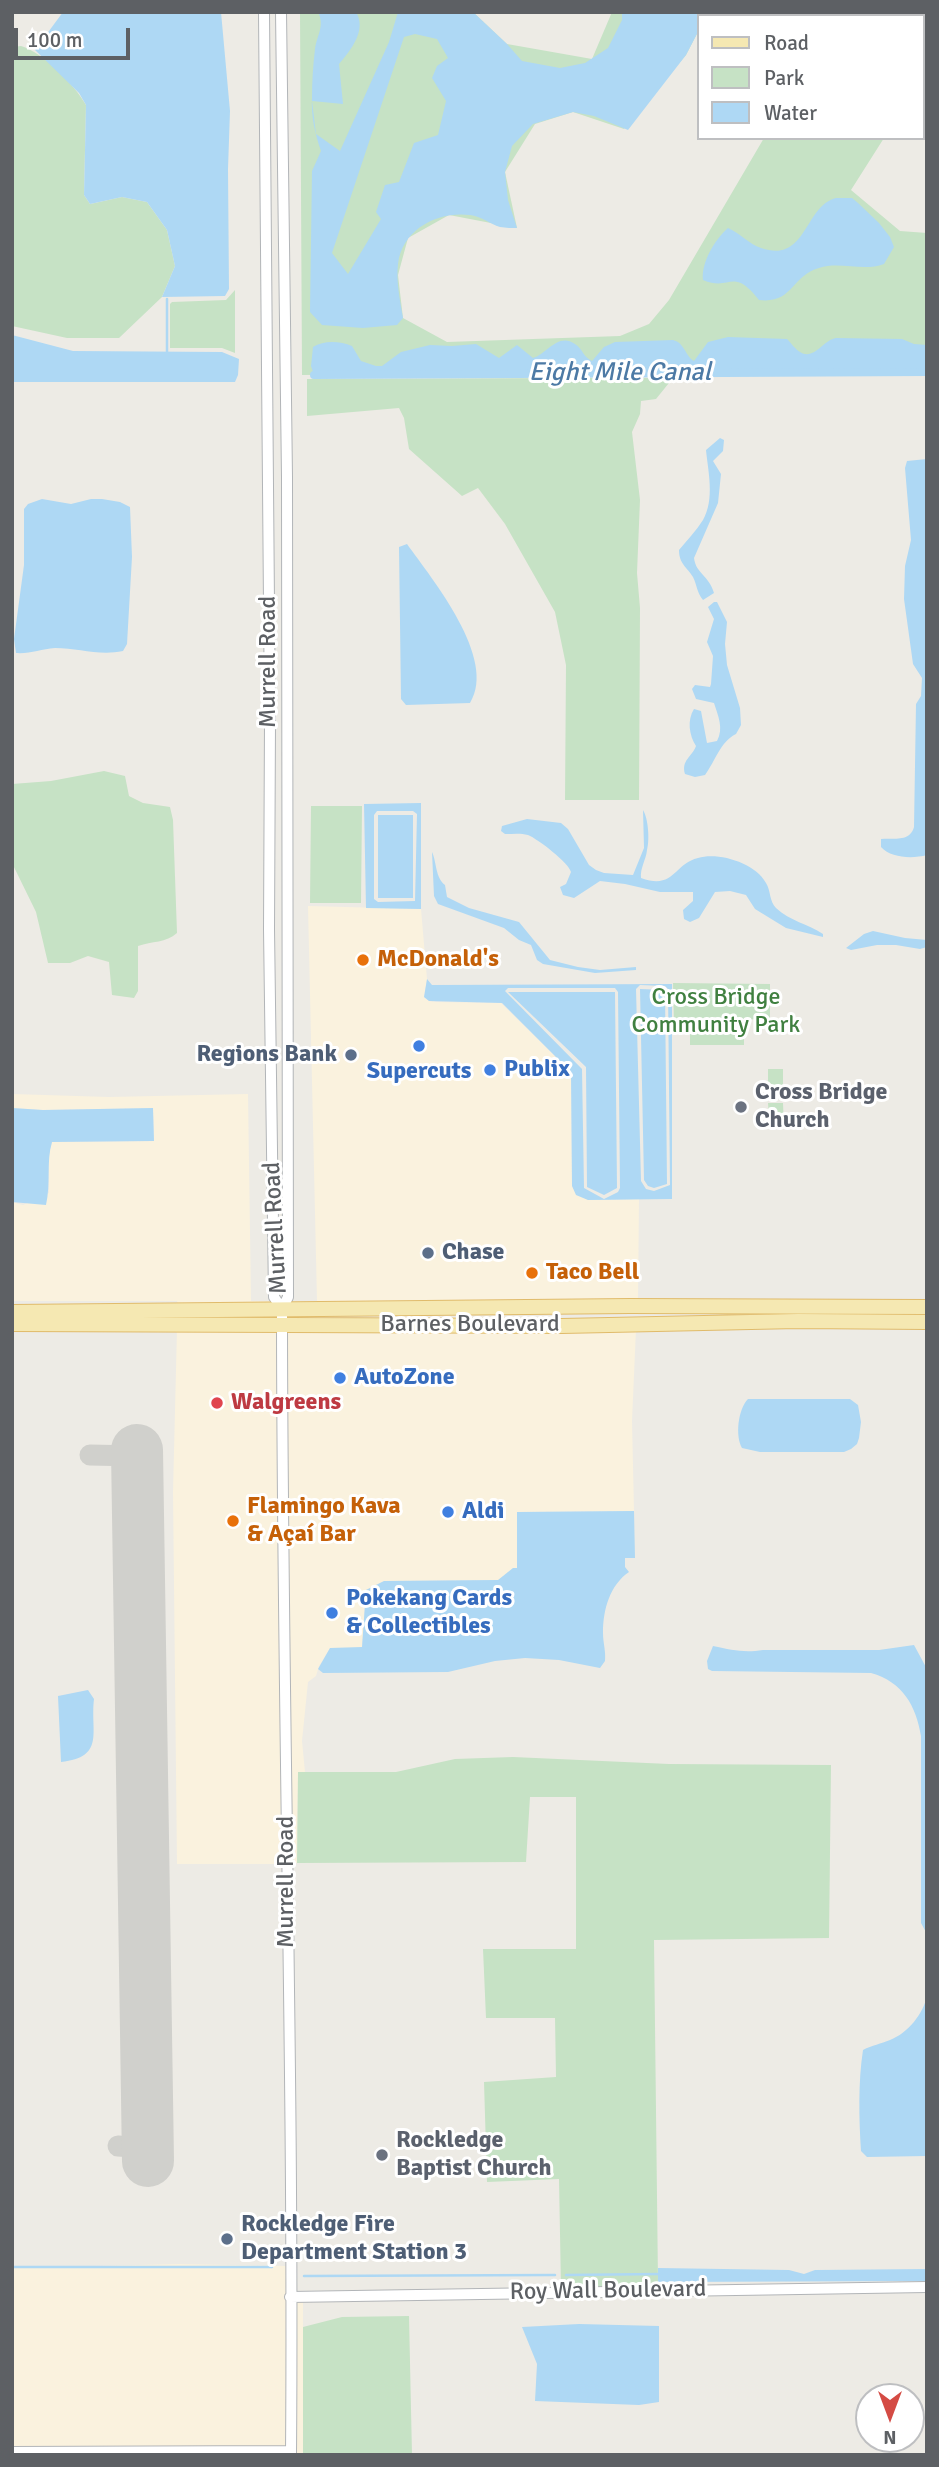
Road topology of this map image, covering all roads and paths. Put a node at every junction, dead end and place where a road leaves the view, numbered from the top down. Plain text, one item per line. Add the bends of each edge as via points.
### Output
1 (264, 12) edge
2 (281, 12) edge
3 (586, 1306) junction
4 (824, 1306) junction
5 (485, 1307) junction
6 (923, 1307) edge
7 (282, 1309) junction
8 (12, 1312) edge
9 (803, 1317) junction
10 (927, 1322) edge
11 (12, 1324) edge
12 (282, 1325) junction
13 (342, 1325) junction
14 (479, 1325) junction
15 (927, 2287) edge
16 (290, 2297) junction
17 (12, 2452) edge
18 (291, 2453) edge

1 - 7 street, Murrell Road via 274,1297
2 - 7 street, Murrell Road via 288,707 288,1297
3 - 4 main road, Barnes Boulevard
3 - 5 main road, Barnes Boulevard
3 - 14 main road via 566,1312 506,1313
4 - 6 main road, Barnes Boulevard
4 - 9 main road
5 - 7 main road, Barnes Boulevard
5 - 13 main road via 469,1318 356,1320
6 - 9 main road
7 - 8 main road, Barnes Boulevard
7 - 12 street, Murrell Road
9 - 10 main road, Barnes Boulevard
9 - 14 main road, Barnes Boulevard
11 - 12 main road, Barnes Boulevard
12 - 13 main road, Barnes Boulevard
12 - 16 street, Murrell Road
13 - 14 main road, Barnes Boulevard
15 - 16 street, Roy Wall Boulevard
16 - 18 street, Murrell Road
17 - 18 street

